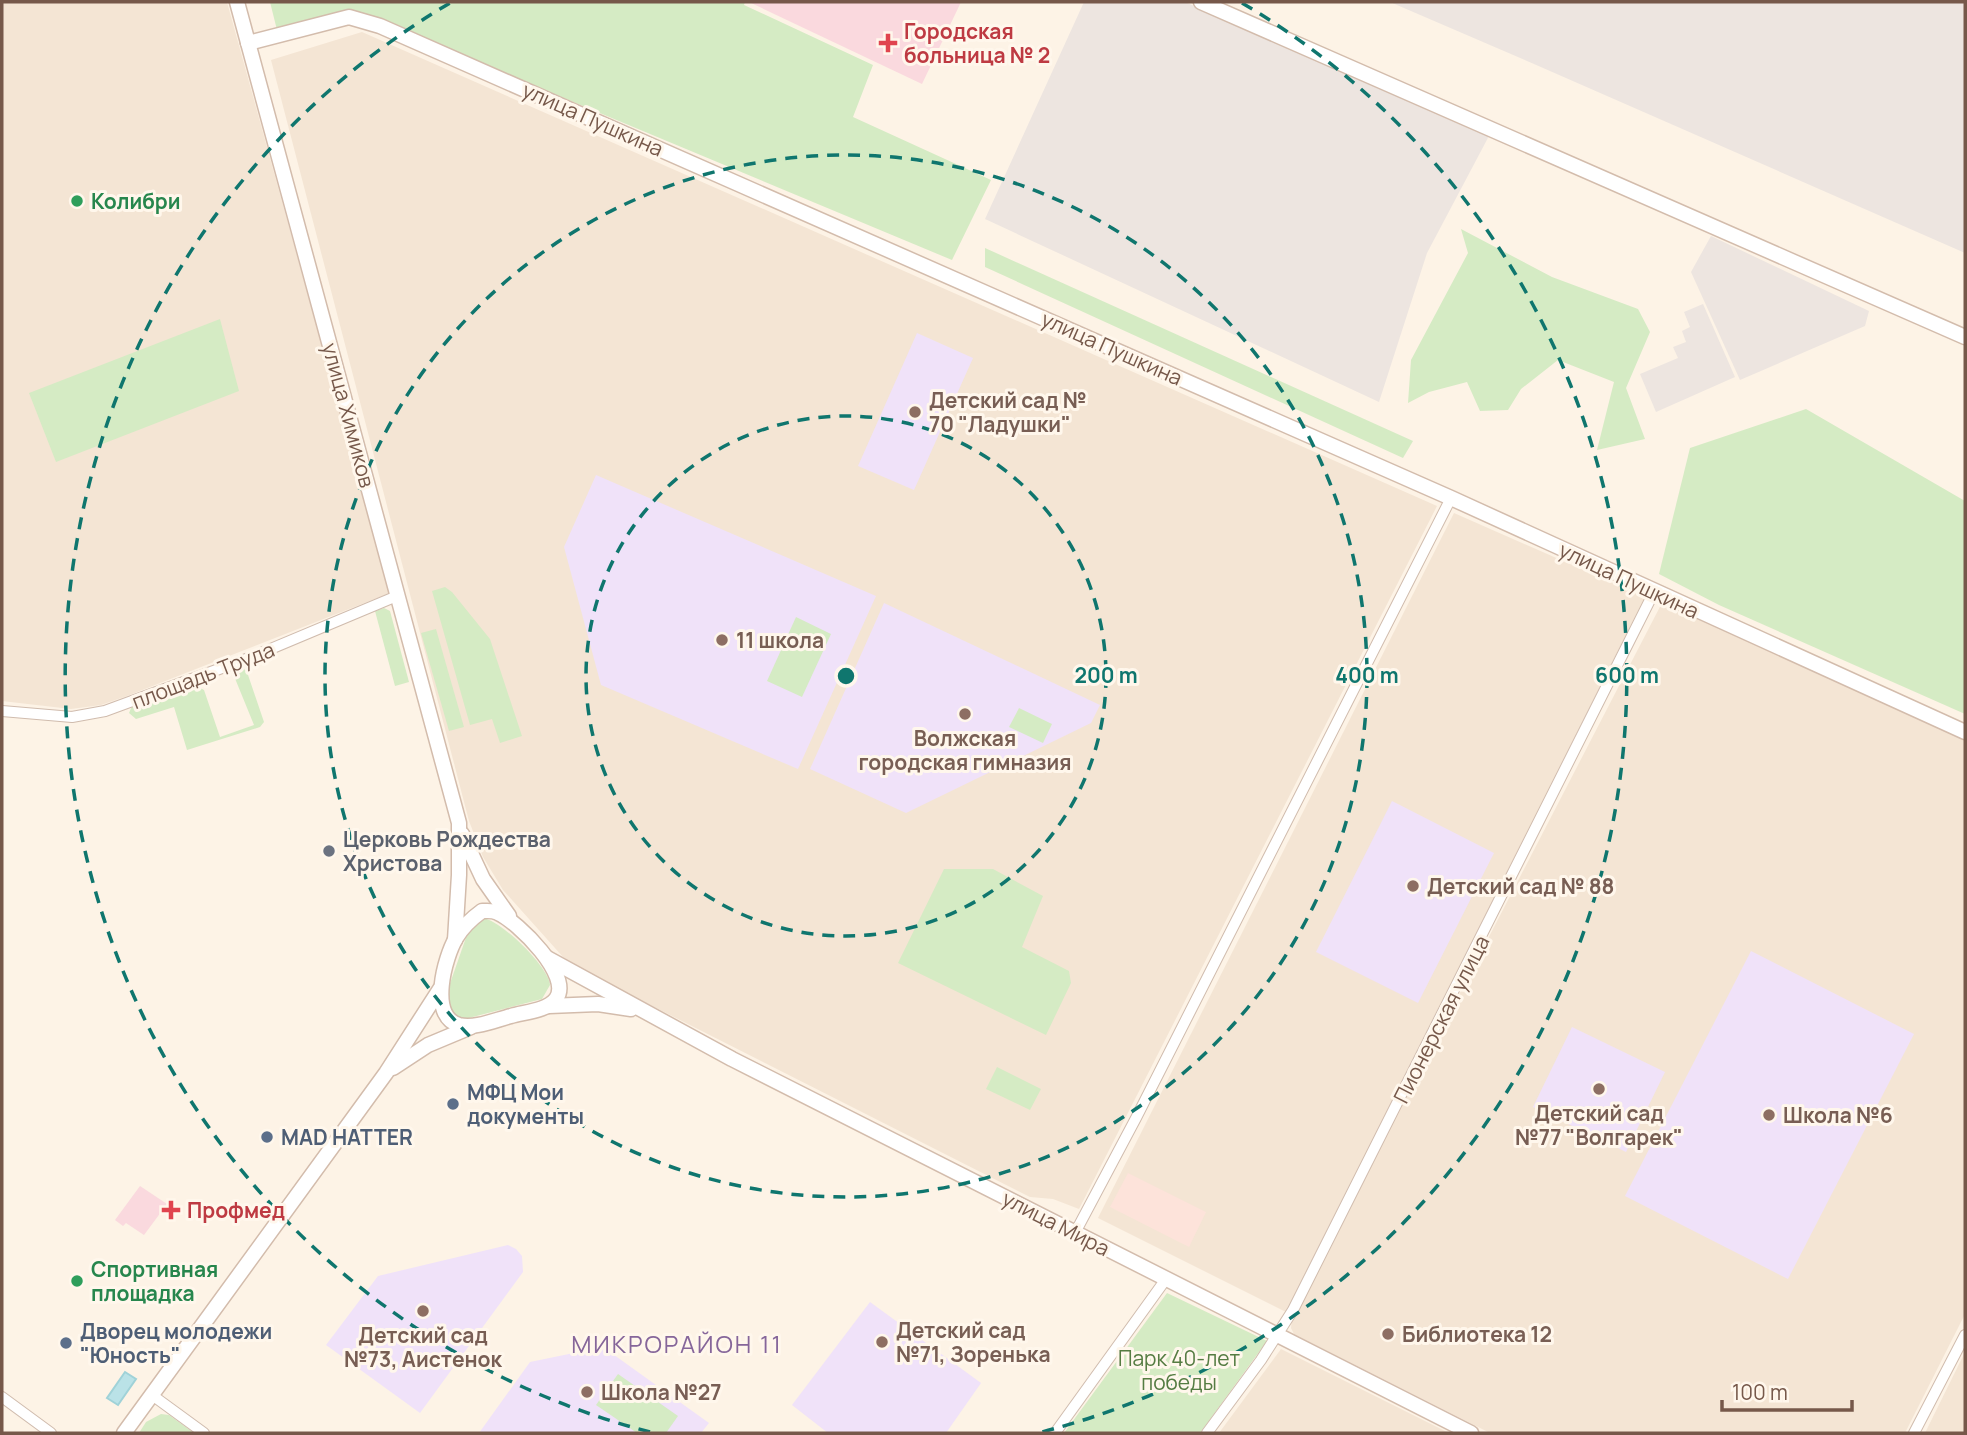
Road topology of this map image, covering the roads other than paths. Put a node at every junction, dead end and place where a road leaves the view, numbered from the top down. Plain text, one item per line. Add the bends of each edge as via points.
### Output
1 (237, 2) edge
2 (1201, 2) edge
3 (248, 43) junction
4 (1965, 337) edge
5 (1451, 498) junction
6 (1654, 592) junction
7 (397, 596) junction
8 (2, 711) edge
9 (1965, 732) edge
10 (460, 829) junction
11 (513, 923) junction
12 (455, 940) junction
13 (547, 958) junction
14 (440, 989) junction
15 (549, 1006) junction
16 (641, 1011) junction
17 (472, 1026) junction
18 (386, 1073) junction
19 (1076, 1231) junction
20 (1166, 1279) junction
21 (1965, 1335) edge
22 (1278, 1336) junction
23 (152, 1395) junction
24 (2, 1397) edge
25 (51, 1433) edge
26 (124, 1433) edge
27 (204, 1433) edge
28 (1055, 1433) edge
29 (1208, 1433) edge
30 (1471, 1433) edge
31 (1914, 1433) edge

1 - 3 street, улица Химиков
2 - 4 street
3 - 5 street, улица Пушкина via 349,17 380,26
3 - 7 street, улица Химиков
5 - 6 street, улица Пушкина
5 - 19 street
6 - 9 street, улица Пушкина
6 - 22 street, Пионерская улица
7 - 8 street, площадь Труда via 105,711 49,717
7 - 10 street, улица Химиков
10 - 11 street, улица Химиков via 483,879
10 - 12 street, улица Химиков
11 - 12 street via 496,911 482,911
11 - 13 street
12 - 14 street
13 - 15 street via 559,976 560,990
13 - 16 street, улица Мира
14 - 17 street via 447,1018
14 - 18 street
15 - 16 street, улица Мира via 598,1004
15 - 17 street
16 - 19 street, улица Мира
17 - 18 street via 428,1045
18 - 23 street
19 - 20 street, улица Мира
20 - 22 street, улица Мира
20 - 28 street
21 - 31 street
22 - 29 street, Пионерская улица
22 - 30 street, улица Мира
23 - 26 street
23 - 27 street
24 - 25 street

